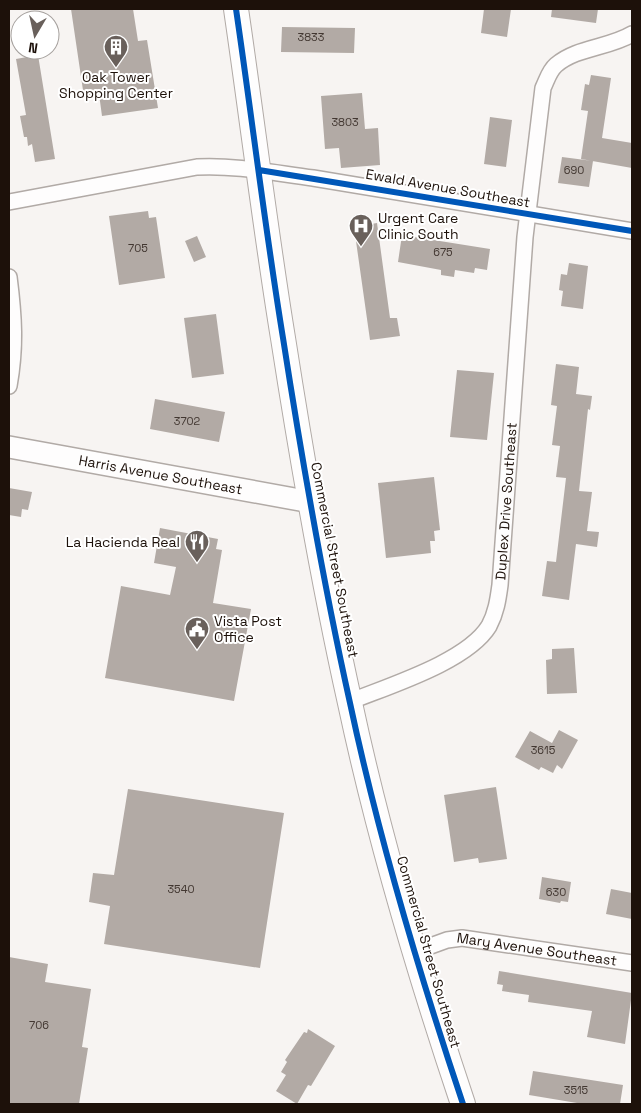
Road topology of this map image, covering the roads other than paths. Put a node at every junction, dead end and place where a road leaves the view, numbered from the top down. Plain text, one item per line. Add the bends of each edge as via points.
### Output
1 (236, 9) edge
2 (632, 34) edge
3 (259, 170) junction
4 (9, 202) edge
5 (528, 215) junction
6 (632, 231) edge
7 (9, 277) edge
8 (9, 386) edge
9 (9, 447) edge
10 (311, 502) junction
11 (350, 702) junction
12 (414, 952) junction
13 (632, 963) edge
14 (463, 1104) edge

1 - 3 main road, Commercial Street Southeast
2 - 5 street, Duplex Drive Southeast via 571,56 556,65 549,74 543,88
3 - 4 street, Ewald Avenue Southeast via 197,167
3 - 5 street, Ewald Avenue Southeast
3 - 10 main road, Commercial Street Southeast via 282,337
5 - 6 street, Ewald Avenue Southeast
5 - 11 street, Duplex Drive Southeast via 497,608 481,636 447,662
7 - 8 street via 14,324
9 - 10 street, Harris Avenue Southeast
10 - 11 main road, Commercial Street Southeast
11 - 12 main road, Commercial Street Southeast via 363,763
12 - 13 street, Mary Avenue Southeast via 462,938
12 - 14 main road, Commercial Street Southeast

